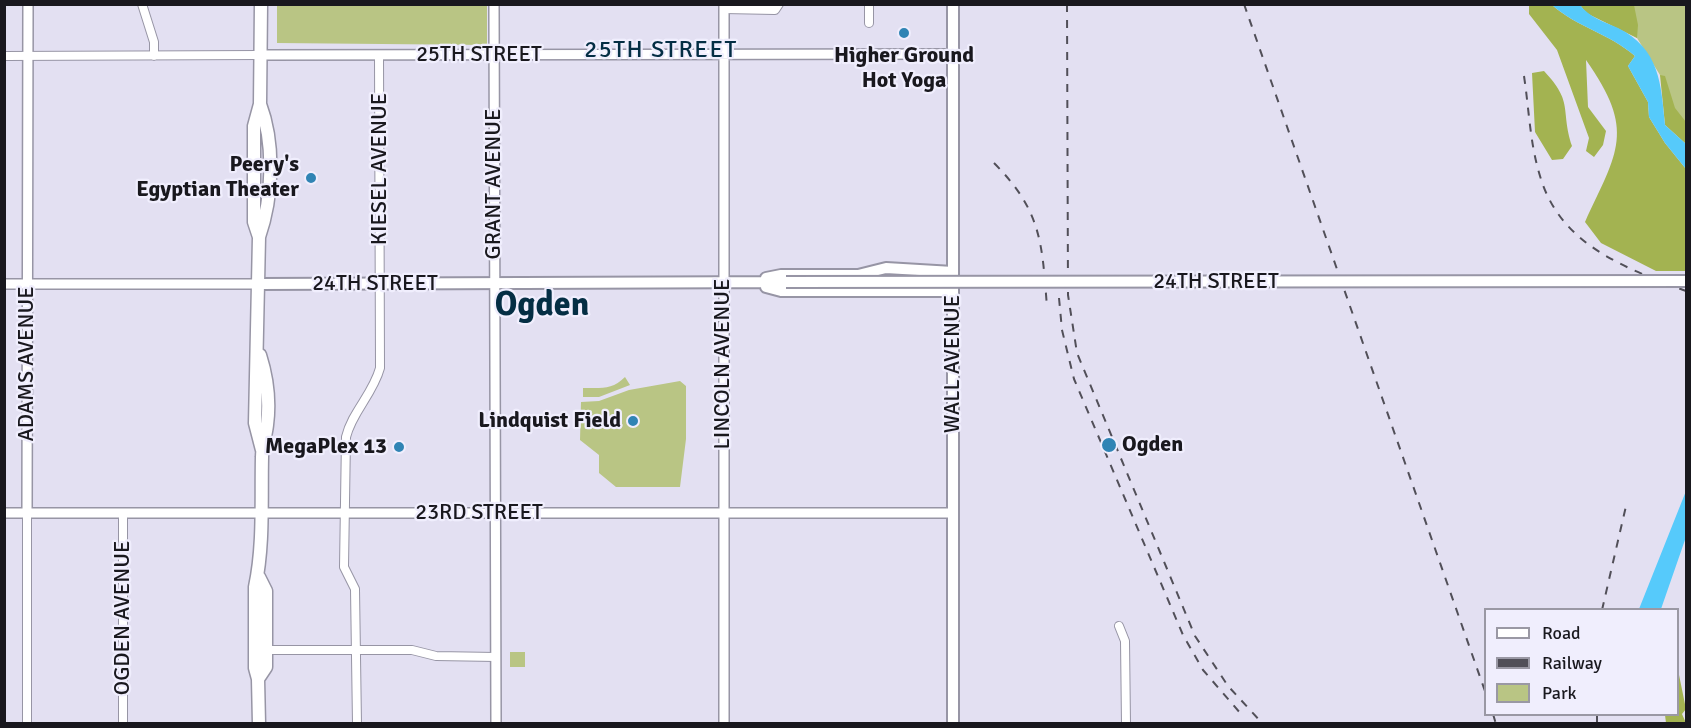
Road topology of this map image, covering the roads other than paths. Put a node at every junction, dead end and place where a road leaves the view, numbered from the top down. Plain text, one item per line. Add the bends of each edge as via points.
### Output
1 (28, 4) edge
2 (142, 4) edge
3 (261, 4) edge
4 (494, 4) edge
5 (779, 4) edge
6 (869, 4) edge
7 (952, 4) edge
8 (724, 7) edge
9 (869, 23) dead end
10 (725, 54) junction
11 (952, 54) junction
12 (261, 55) junction
13 (379, 55) junction
14 (495, 55) junction
15 (4, 56) edge
16 (29, 56) junction
17 (154, 56) junction
18 (954, 272) junction
19 (1686, 281) edge
20 (724, 282) junction
21 (745, 282) junction
22 (4, 284) edge
23 (27, 284) junction
24 (259, 284) junction
25 (380, 284) junction
26 (494, 284) junction
27 (953, 291) junction
28 (4, 513) edge
29 (27, 513) junction
30 (123, 513) junction
31 (261, 513) junction
32 (345, 513) junction
33 (496, 513) junction
34 (723, 513) junction
35 (953, 513) junction
36 (259, 577) junction
37 (1119, 626) dead end
38 (357, 649) junction
39 (266, 650) junction
40 (496, 657) junction
41 (258, 679) junction
42 (27, 723) edge
43 (123, 723) edge
44 (258, 723) edge
45 (357, 723) edge
46 (496, 723) edge
47 (724, 723) edge
48 (953, 723) edge
49 (1126, 723) edge

1 - 16 street, ADAMS AVENUE
2 - 17 street via 154,42
3 - 12 main road
4 - 14 street, GRANT AVENUE
5 - 8 street via 775,10
6 - 9 street
7 - 11 main road, WALL AVENUE
8 - 10 street, LINCOLN AVENUE
10 - 11 street, 25TH STREET
10 - 14 street, 25TH STREET
10 - 20 street, LINCOLN AVENUE
11 - 18 main road, WALL AVENUE
12 - 13 street, 25TH STREET
12 - 17 street, 25TH STREET
12 - 24 main road via 260,104 254,126 254,222 259,237
13 - 14 street, 25TH STREET
13 - 25 street, KIESEL AVENUE
14 - 26 street, GRANT AVENUE
15 - 16 street, 25TH STREET
16 - 17 street, 25TH STREET
16 - 23 street, ADAMS AVENUE
18 - 21 main road, 24TH STREET via 886,268 858,275 781,275
18 - 27 main road, WALL AVENUE
19 - 21 main road, 24TH STREET, bridge
20 - 21 main road, 24TH STREET
20 - 26 main road, 24TH STREET
20 - 34 street, LINCOLN AVENUE
21 - 27 main road, 24TH STREET via 781,291
22 - 23 street, 24TH STREET
23 - 24 street, 24TH STREET
23 - 29 street, ADAMS AVENUE
24 - 25 main road, 24TH STREET
24 - 31 main road via 258,351 266,376 267,423 262,450
25 - 26 main road, 24TH STREET
25 - 32 street, KIESEL AVENUE via 380,369 377,382 349,426
26 - 33 street, GRANT AVENUE
27 - 35 main road, WALL AVENUE
28 - 29 street, 23RD STREET
29 - 30 street, 23RD STREET
29 - 42 street, ADAMS AVENUE
30 - 31 street, 23RD STREET
30 - 43 street, OGDEN AVENUE
31 - 32 street, 23RD STREET
31 - 36 main road
32 - 33 street, 23RD STREET
32 - 38 street, KIESEL AVENUE via 344,567 355,589
33 - 34 street, 23RD STREET
33 - 40 street, GRANT AVENUE
34 - 35 street, 23RD STREET
34 - 47 street, LINCOLN AVENUE
35 - 48 main road, WALL AVENUE
36 - 39 main road via 267,591
36 - 41 main road via 255,587
37 - 49 street via 1125,641
38 - 39 street
38 - 40 street via 412,650 441,657
38 - 45 street, KIESEL AVENUE
39 - 41 main road via 266,670
40 - 46 street, GRANT AVENUE
41 - 44 main road

